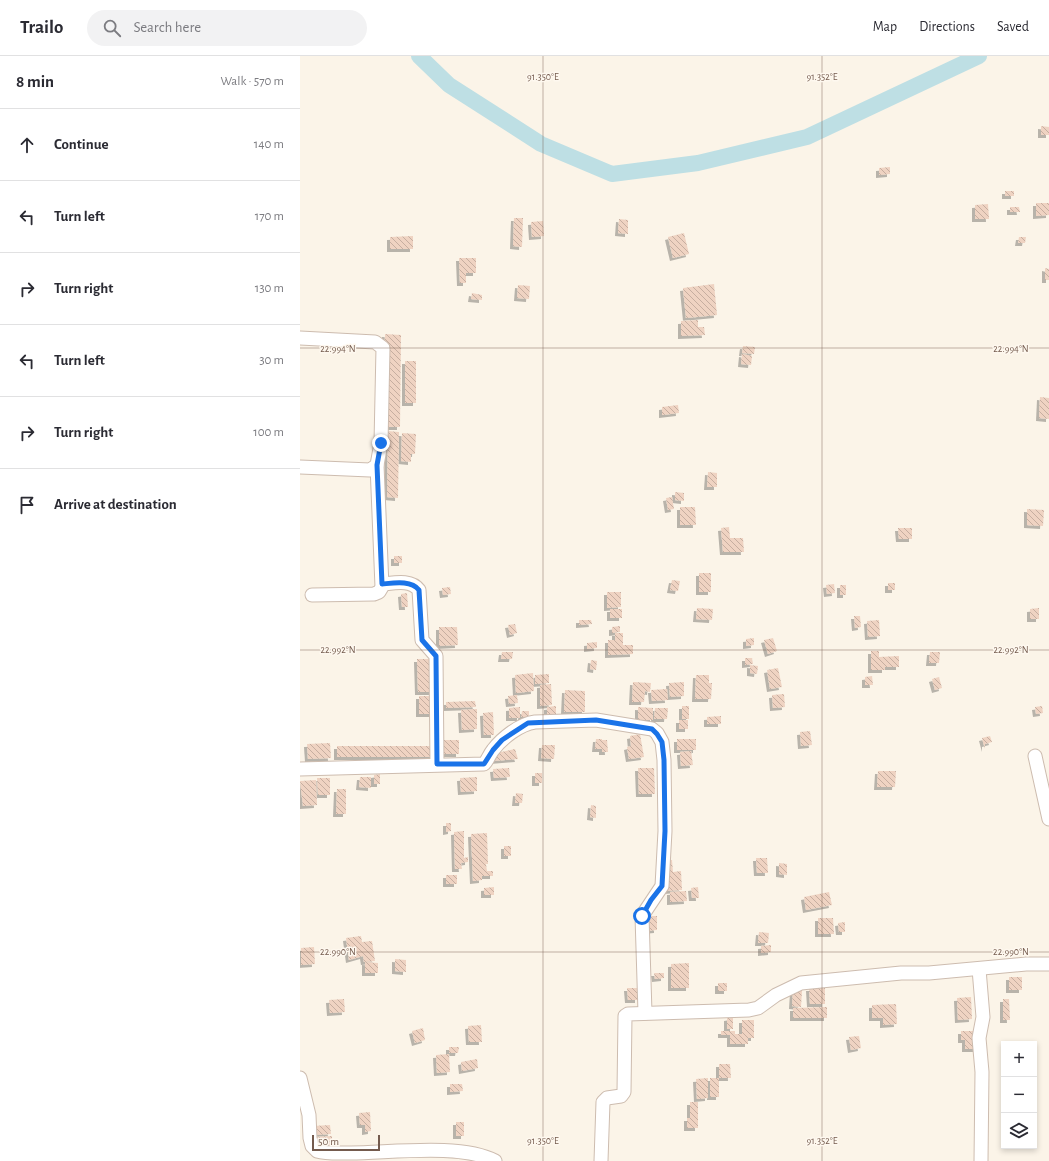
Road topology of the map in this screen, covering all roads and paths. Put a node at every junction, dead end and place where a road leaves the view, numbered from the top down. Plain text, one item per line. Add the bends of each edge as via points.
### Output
1 (300, 338) edge
2 (377, 465) junction
3 (300, 467) edge
4 (382, 584) junction
5 (312, 595) dead end
6 (1035, 756) dead end
7 (437, 764) junction
8 (300, 769) edge
9 (1049, 819) edge
10 (1049, 964) edge
11 (979, 969) junction
12 (645, 1013) junction
13 (300, 1078) edge
14 (495, 1161) edge
15 (601, 1161) edge
16 (981, 1161) edge

1 - 2 street via 375,342 381,346 381,443
2 - 3 street via 370,470
2 - 4 street
4 - 5 street via 379,592 374,594
4 - 7 street via 409,584 419,590 422,640 436,656
6 - 9 street
7 - 8 street
7 - 12 street via 481,764 487,761 502,740 528,723 596,720 649,728 657,734 662,742 664,760 662,886 642,916
10 - 11 street
11 - 12 street via 901,973 801,983 755,1009
11 - 16 street via 983,1017 979,1038 982,1072
12 - 15 street via 626,1016 624,1092 621,1096 607,1098 603,1102
13 - 14 street via 309,1115 312,1144 317,1151 434,1151 470,1154

